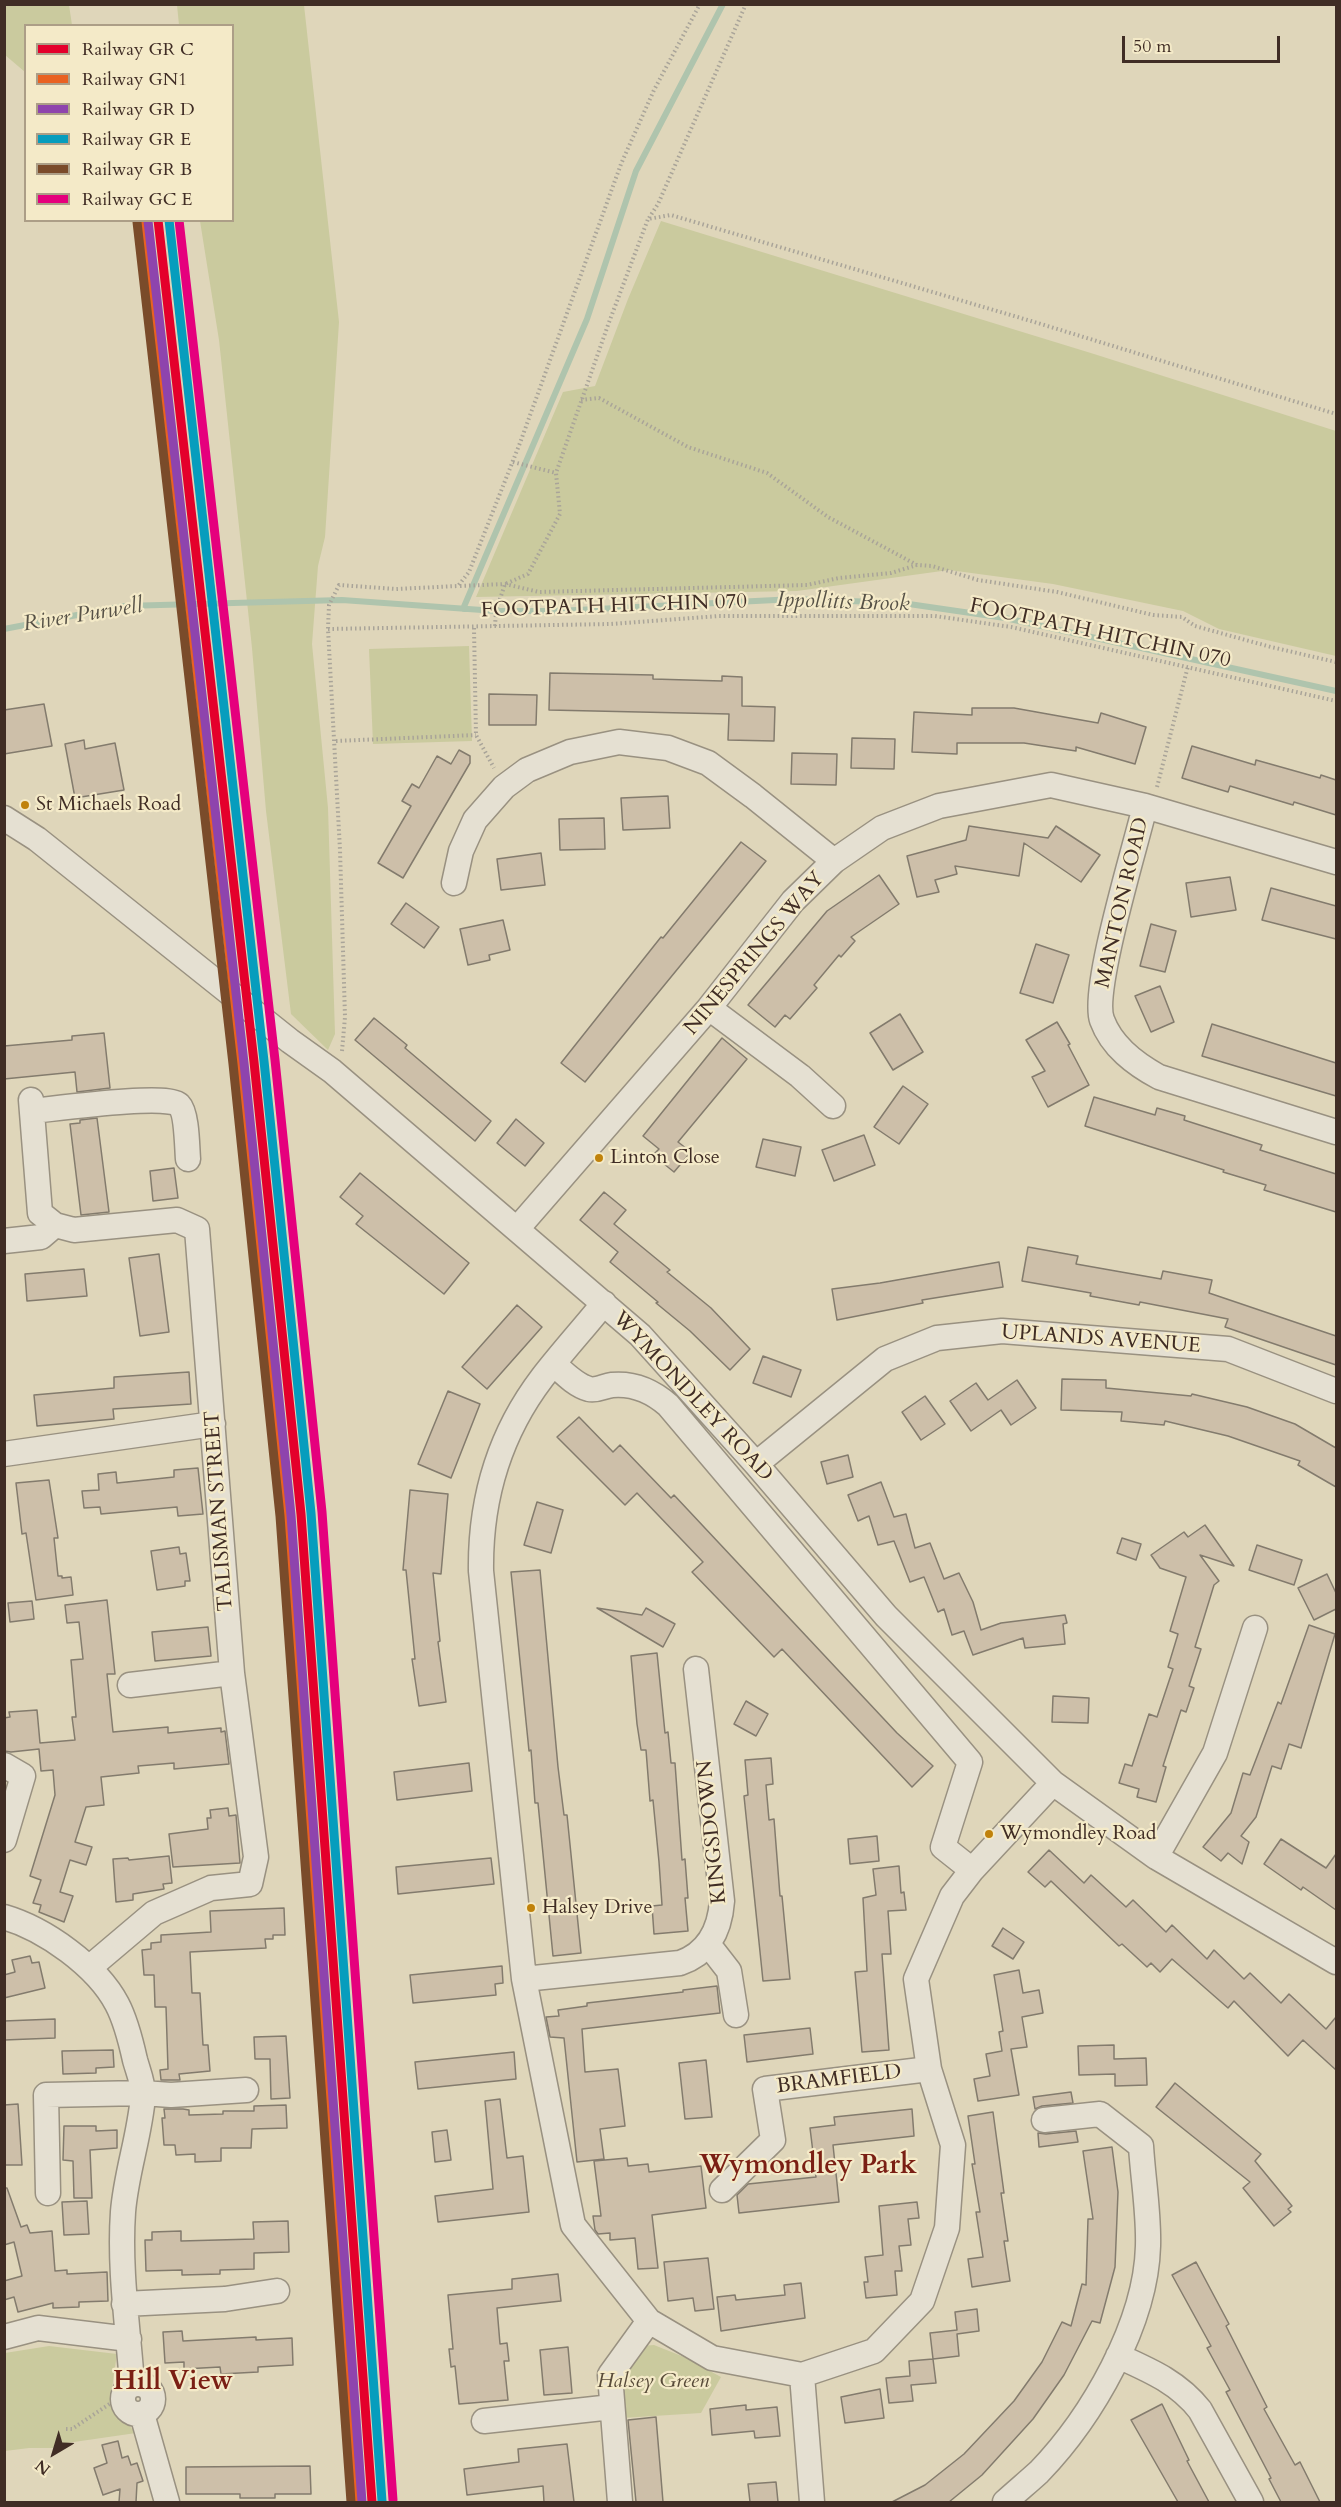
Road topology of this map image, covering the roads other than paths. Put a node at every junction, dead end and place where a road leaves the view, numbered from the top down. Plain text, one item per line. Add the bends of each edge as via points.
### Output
1 (1148, 807) junction
2 (4, 818) edge
3 (834, 861) junction
4 (1336, 862) edge
5 (454, 883) dead end
6 (710, 1008) junction
7 (834, 1106) dead end
8 (1336, 1132) edge
9 (188, 1159) dead end
10 (55, 1225) junction
11 (517, 1229) junction
12 (4, 1241) edge
13 (604, 1303) junction
14 (554, 1364) junction
15 (1336, 1391) edge
16 (213, 1424) junction
17 (4, 1454) edge
18 (756, 1464) junction
19 (1256, 1628) dead end
20 (696, 1670) dead end
21 (232, 1672) junction
22 (130, 1685) dead end
23 (4, 1765) edge
24 (1053, 1783) junction
25 (4, 1840) edge
26 (1156, 1857) junction
27 (972, 1870) junction
28 (4, 1917) edge
29 (708, 1944) junction
30 (1336, 1962) edge
31 (89, 1968) junction
32 (524, 1979) junction
33 (736, 2015) dead end
34 (928, 2069) junction
35 (246, 2090) dead end
36 (143, 2093) junction
37 (1044, 2120) dead end
38 (722, 2190) dead end
39 (48, 2193) dead end
40 (277, 2291) dead end
41 (124, 2304) junction
42 (650, 2320) junction
43 (4, 2337) edge
44 (129, 2339) junction
45 (1118, 2356) junction
46 (802, 2375) junction
47 (612, 2408) junction
48 (484, 2421) dead end
49 (167, 2502) edge
50 (620, 2502) edge
51 (812, 2502) edge
52 (1005, 2502) edge
53 (1251, 2502) edge

1 - 3 street, NINESPRINGS WAY via 1051,785 939,806 882,828
1 - 4 street, NINESPRINGS WAY
1 - 8 street, MANTON ROAD via 1101,983 1101,1019 1112,1039 1140,1067 1159,1077
2 - 11 street, WYMONDLEY ROAD via 37,839 332,1071
3 - 5 street via 708,762 668,748 619,742 570,752 527,770 504,787 476,820 461,850
3 - 6 street, NINESPRINGS WAY via 794,901
6 - 7 street
6 - 11 street, NINESPRINGS WAY
9 - 10 street via 183,1111 172,1101 32,1106 40,1213
10 - 12 street via 41,1237
10 - 16 street, TALISMAN STREET via 74,1230 177,1220 197,1229
11 - 13 street, WYMONDLEY ROAD
13 - 14 street
13 - 18 street, WYMONDLEY ROAD via 640,1335
14 - 27 street, WYMONDLEY ROAD via 574,1382 591,1390 636,1386 668,1405 970,1762 943,1847
14 - 32 street via 528,1398 502,1450 489,1483 480,1538
15 - 18 street, UPLANDS AVENUE via 1228,1349 1002,1331 937,1338 885,1359
16 - 17 street
16 - 21 street, TALISMAN STREET
18 - 24 street, WYMONDLEY ROAD via 886,1616
19 - 26 street via 1215,1753
20 - 29 street, KINGSDOWN via 722,1901 718,1928
21 - 22 street
21 - 31 street, TALISMAN STREET via 256,1857 250,1884 211,1888 154,1913
23 - 25 street via 23,1776
24 - 26 street, WYMONDLEY ROAD
24 - 27 street
26 - 30 street, WYMONDLEY ROAD
27 - 34 street via 952,1896 916,1980
28 - 31 street via 54,1940
29 - 32 street via 698,1955 680,1963
29 - 33 street via 729,1971
31 - 36 street via 117,2004
32 - 42 street via 573,2225
34 - 38 street, BRAMFIELD via 765,2089 773,2140
34 - 46 street via 953,2145 947,2228 922,2301 874,2351
35 - 36 street via 171,2096
36 - 39 street via 46,2095
36 - 41 street via 123,2211
37 - 45 street via 1100,2114 1141,2146 1148,2247 1133,2322
40 - 41 street via 225,2299
41 - 44 street
42 - 46 street via 712,2358
42 - 47 street via 610,2375
43 - 44 street via 38,2328
44 - 49 street via 127,2390 140,2383 153,2393 150,2409 142,2414
45 - 52 street via 1069,2435 1039,2471
45 - 53 street via 1156,2373 1190,2397
46 - 51 street
47 - 48 street
47 - 50 street

